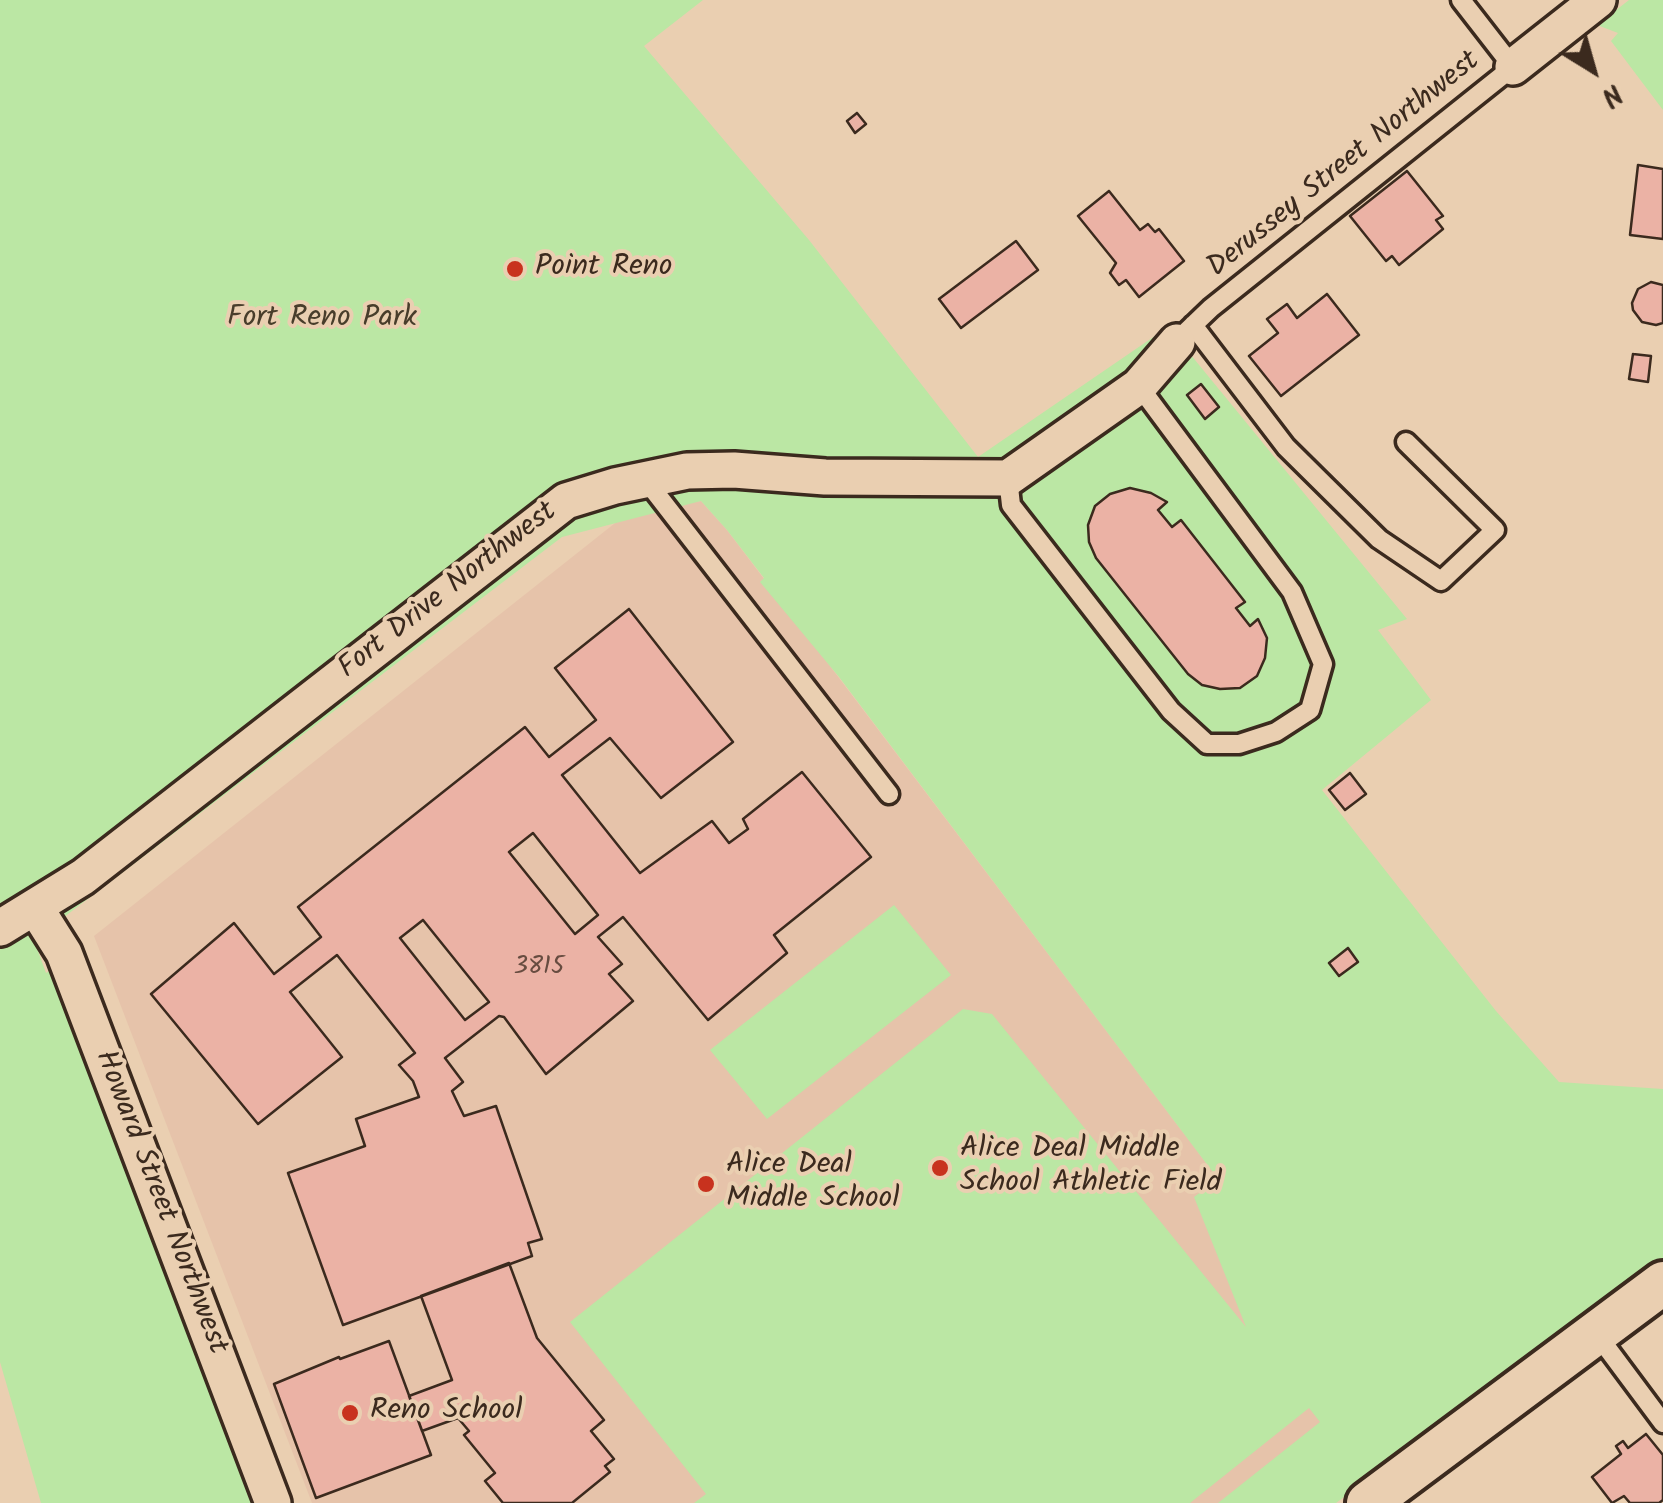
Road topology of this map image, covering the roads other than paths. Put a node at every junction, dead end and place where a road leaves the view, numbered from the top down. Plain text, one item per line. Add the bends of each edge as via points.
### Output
1 (1461, 0) edge
2 (1598, 0) edge
3 (1513, 67) junction
4 (1185, 334) junction
5 (1138, 386) junction
6 (1406, 442) dead end
7 (1008, 478) junction
8 (645, 480) junction
9 (889, 794) dead end
10 (36, 907) junction
11 (0, 928) edge
12 (1663, 1282) edge
13 (1595, 1333) junction
14 (1663, 1423) edge
15 (274, 1503) edge
16 (1368, 1503) edge

1 - 3 lane
2 - 3 street
3 - 4 lane, Derussey Street Northwest
4 - 5 street
4 - 6 lane via 1379,539 1441,581 1495,530
5 - 7 street
5 - 7 lane via 1292,592 1323,664 1310,710 1258,738 1207,744 1170,711 1011,506
7 - 8 street, Fort Drive Northwest via 825,478 734,470
8 - 9 lane
8 - 10 street, Fort Drive Northwest via 566,501 537,521
10 - 11 street, Fort Drive Northwest
10 - 15 street, Howard Street Northwest via 64,953
12 - 13 street
13 - 14 lane
13 - 16 street

